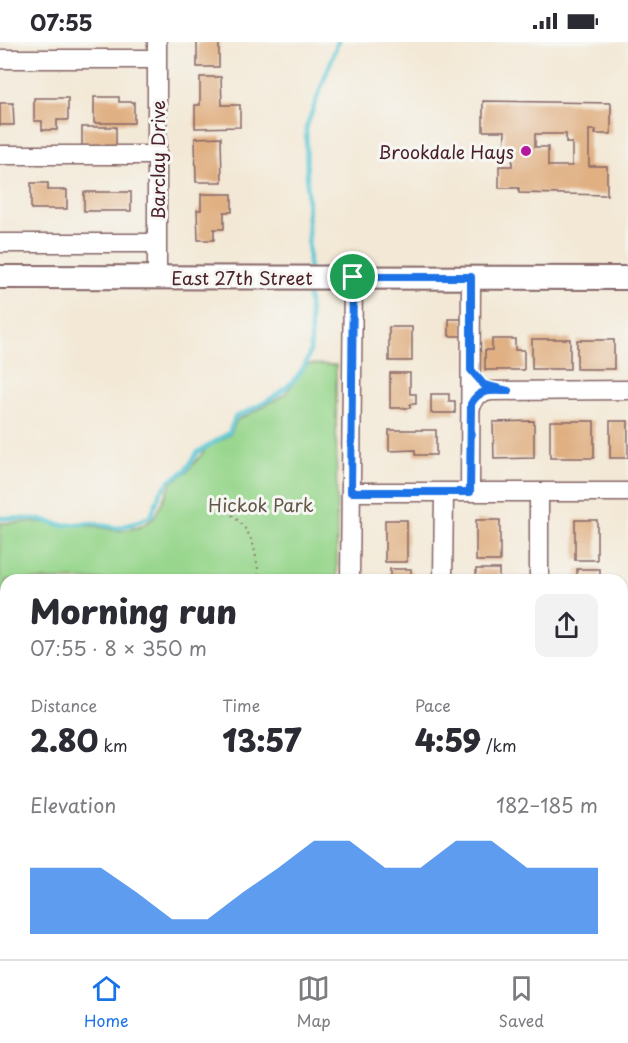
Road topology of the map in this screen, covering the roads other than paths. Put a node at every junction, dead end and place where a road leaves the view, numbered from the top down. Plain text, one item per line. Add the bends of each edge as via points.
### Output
1 (157, 51) edge
2 (0, 59) edge
3 (0, 155) edge
4 (157, 155) junction
5 (0, 243) edge
6 (157, 243) junction
7 (0, 277) edge
8 (157, 277) junction
9 (344, 277) junction
10 (471, 277) junction
11 (628, 278) edge
12 (471, 370) junction
13 (628, 390) edge
14 (508, 391) junction
15 (471, 404) junction
16 (351, 492) junction
17 (444, 492) junction
18 (470, 492) junction
19 (539, 492) junction
20 (628, 492) edge
21 (350, 574) edge
22 (443, 574) edge
23 (539, 574) edge

1 - 2 street
1 - 4 street, Barclay Drive
3 - 4 street
4 - 6 street, Barclay Drive
5 - 6 street
6 - 8 street, Barclay Drive
7 - 8 main road, East 27th Street
8 - 9 main road, East 27th Street
9 - 10 main road, East 27th Street
9 - 16 street
10 - 11 main road, East 27th Street
10 - 12 street
12 - 14 street via 484,385
12 - 15 street
13 - 14 street
14 - 15 street via 483,392
15 - 18 street
16 - 17 street
16 - 21 street
17 - 18 street
17 - 22 street
18 - 19 street
19 - 20 street
19 - 23 street

